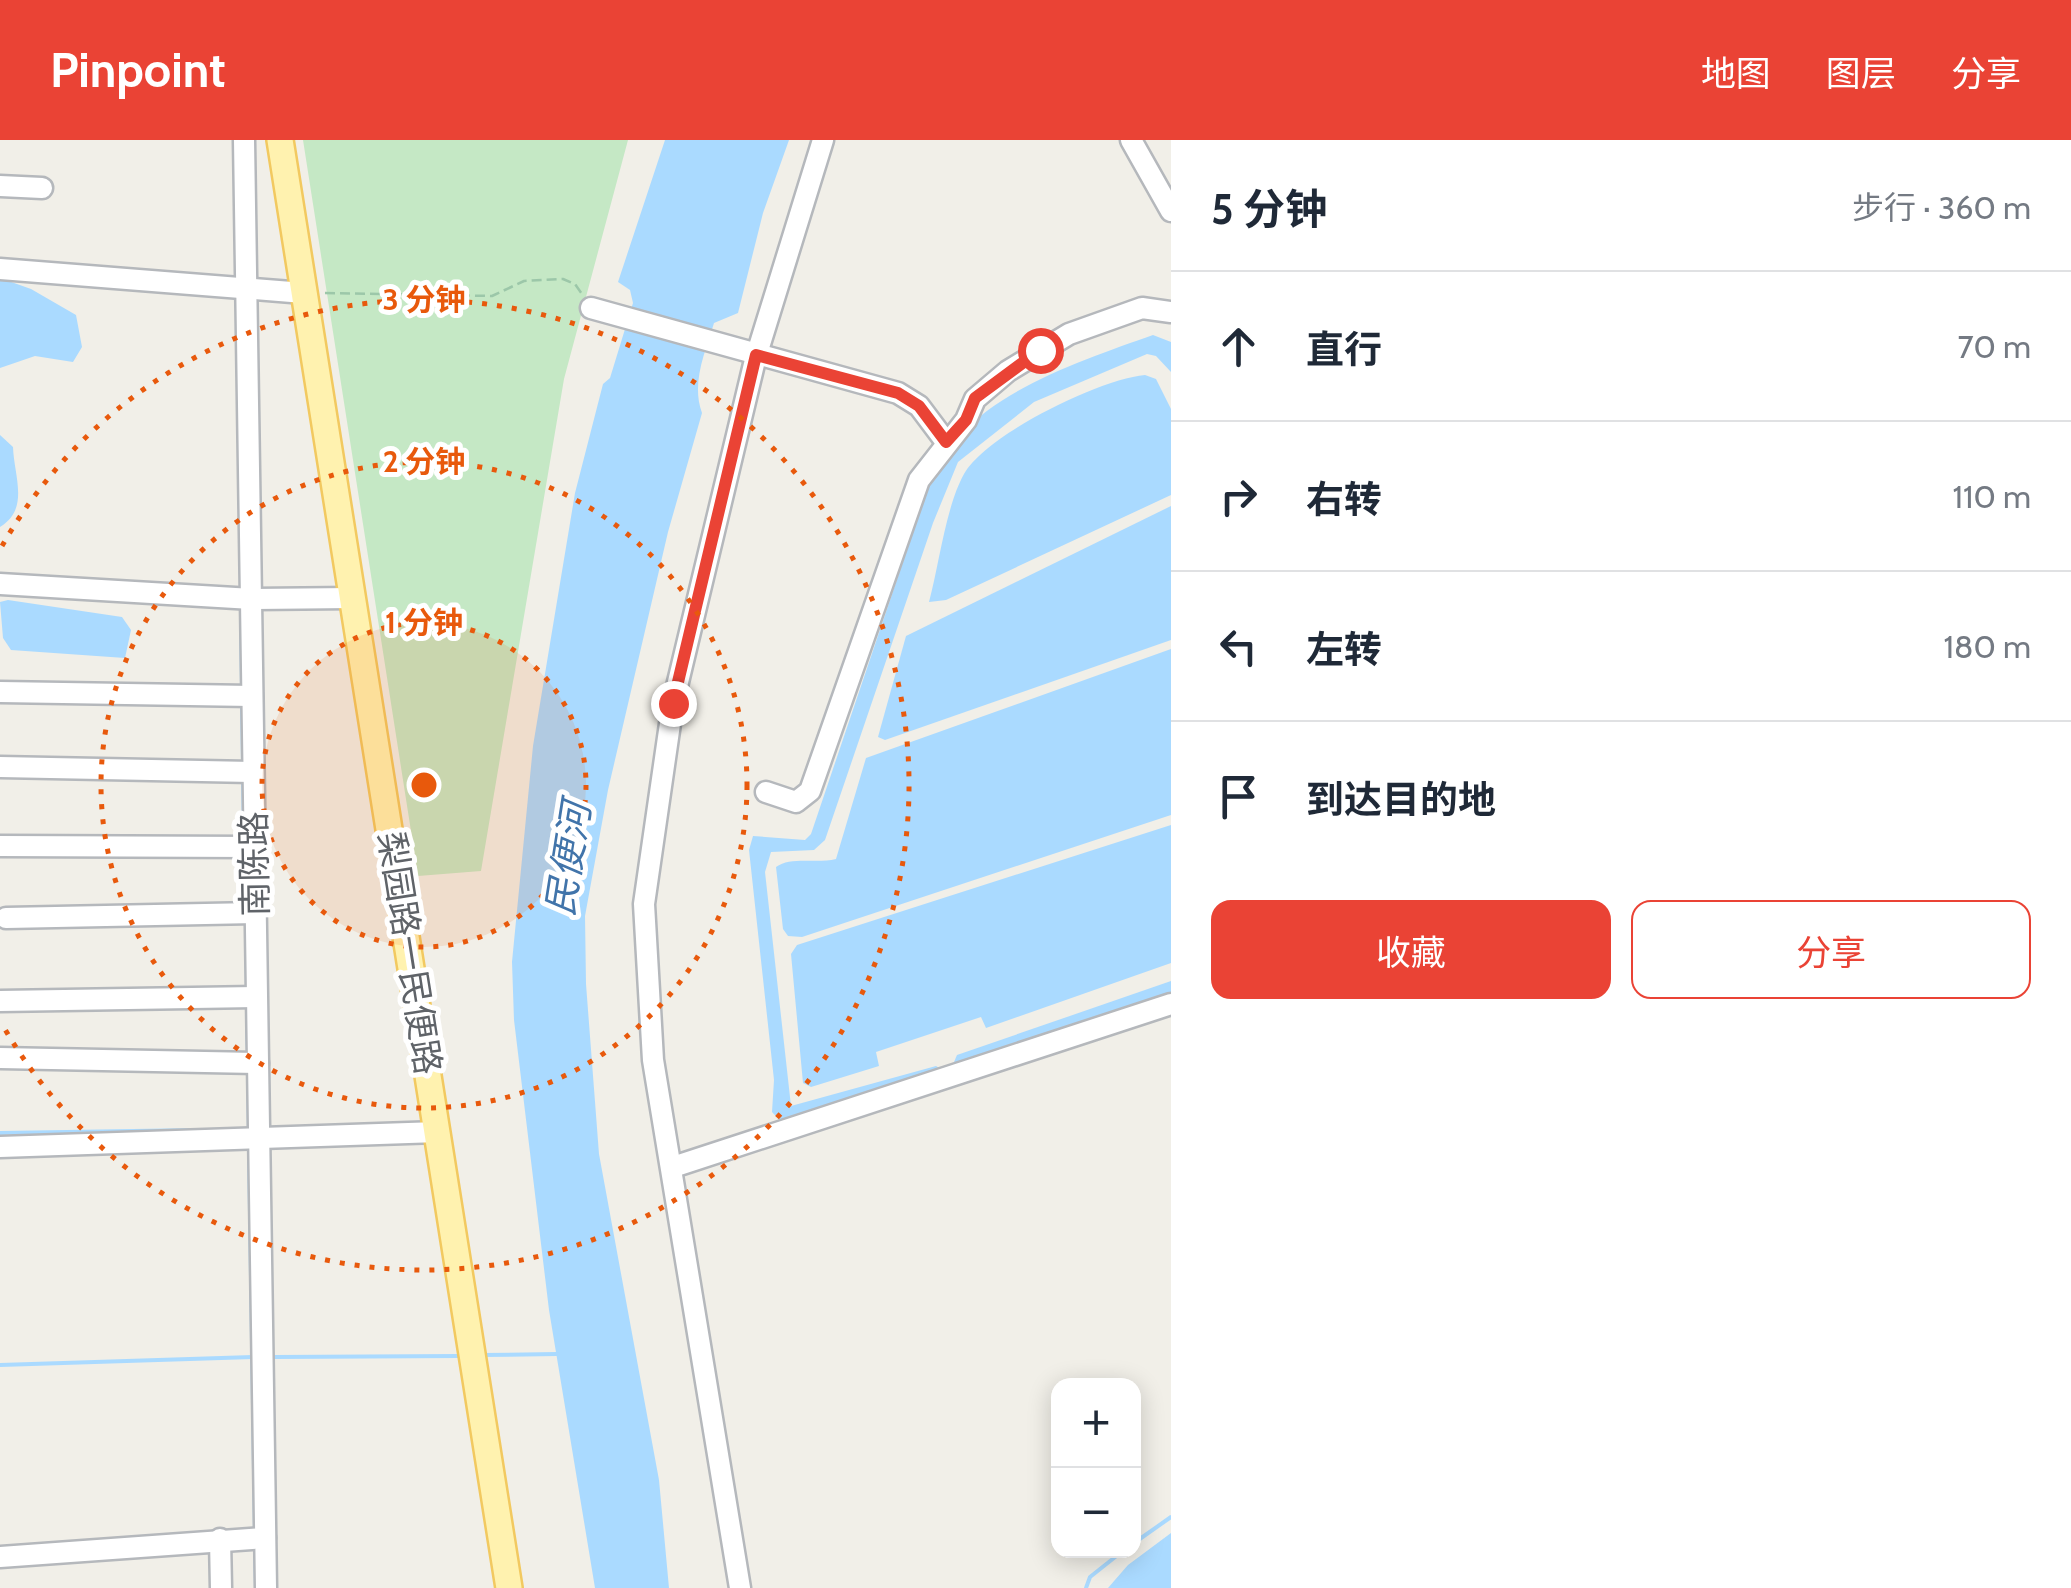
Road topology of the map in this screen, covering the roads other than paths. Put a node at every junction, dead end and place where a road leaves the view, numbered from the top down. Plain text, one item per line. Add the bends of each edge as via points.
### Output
1 (244, 140) edge
2 (280, 140) edge
3 (823, 140) edge
4 (1130, 140) edge
5 (0, 186) edge
6 (42, 188) dead end
7 (1171, 211) edge
8 (0, 269) edge
9 (240, 290) junction
10 (304, 293) junction
11 (591, 308) road end
12 (1171, 312) edge
13 (756, 355) junction
14 (946, 442) junction
15 (0, 584) edge
16 (352, 598) junction
17 (245, 599) junction
18 (1, 691) edge
19 (245, 695) junction
20 (0, 767) edge
21 (246, 772) junction
22 (766, 792) dead end
23 (0, 846) edge
24 (247, 847) junction
25 (249, 913) junction
26 (6, 918) dead end
27 (250, 997) junction
28 (0, 1001) edge
29 (1171, 1004) edge
30 (0, 1058) edge
31 (251, 1063) junction
32 (438, 1132) junction
33 (253, 1141) junction
34 (0, 1147) edge
35 (673, 1167) junction
36 (258, 1538) junction
37 (220, 1539) junction
38 (0, 1557) edge
39 (221, 1588) edge
40 (266, 1588) edge
41 (509, 1588) edge
42 (740, 1588) edge

1 - 9 street, 南陈路
2 - 10 main road, 梨园路一民便路
3 - 13 street
4 - 7 street
5 - 6 street
8 - 9 street
9 - 10 street
9 - 17 street, 南陈路
10 - 16 main road, 梨园路一民便路
11 - 13 street
12 - 14 street via 1122,312 1040,350 975,398
13 - 14 street via 898,393 919,406
13 - 35 street via 673,703 644,904 653,1060
14 - 22 street via 914,493 810,791 796,802
15 - 17 street
16 - 17 street
16 - 32 main road, 梨园路一民便路
17 - 19 street, 南陈路
18 - 19 street
19 - 21 street, 南陈路
20 - 21 street
21 - 24 street, 南陈路
23 - 24 street
24 - 25 street, 南陈路
25 - 26 street
25 - 27 street, 南陈路
27 - 28 street
27 - 31 street, 南陈路
29 - 35 street
30 - 31 street
31 - 33 street, 南陈路
32 - 33 street
32 - 41 main road, 梨园路一民便路
33 - 34 street
33 - 36 street, 南陈路
35 - 42 street
36 - 37 street
36 - 40 street, 南陈路
37 - 38 street
37 - 39 street

